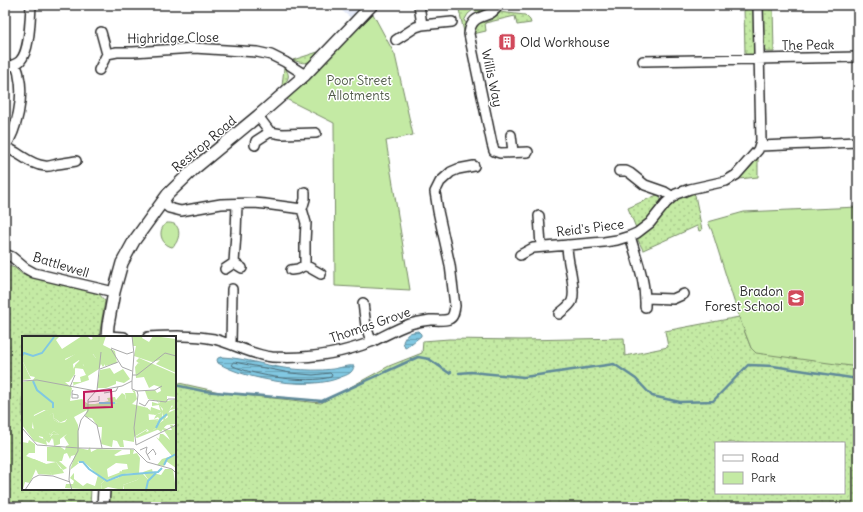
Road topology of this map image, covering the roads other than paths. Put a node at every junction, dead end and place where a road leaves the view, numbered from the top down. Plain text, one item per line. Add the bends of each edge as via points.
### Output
1 (31, 5) edge
2 (372, 5) edge
3 (419, 5) edge
4 (498, 5) edge
5 (758, 5) edge
6 (452, 22) dead end
7 (422, 25) junction
8 (101, 32) dead end
9 (396, 40) dead end
10 (107, 54) junction
11 (858, 57) edge
12 (759, 59) junction
13 (643, 61) dead end
14 (15, 64) junction
15 (5, 67) edge
16 (99, 70) dead end
17 (305, 75) junction
18 (258, 116) junction
19 (270, 132) junction
20 (316, 133) dead end
21 (511, 135) dead end
22 (858, 142) edge
23 (256, 145) dead end
24 (760, 146) junction
25 (5, 147) edge
26 (513, 152) junction
27 (528, 152) dead end
28 (76, 161) dead end
29 (65, 163) junction
30 (474, 166) dead end
31 (619, 171) dead end
32 (68, 172) dead end
33 (305, 192) dead end
34 (673, 197) junction
35 (162, 202) junction
36 (237, 204) junction
37 (302, 209) junction
38 (538, 216) dead end
39 (630, 236) junction
40 (567, 245) junction
41 (540, 246) junction
42 (5, 254) edge
43 (520, 255) dead end
44 (306, 265) junction
45 (225, 269) dead end
46 (291, 270) dead end
47 (321, 274) dead end
48 (232, 289) dead end
49 (114, 292) junction
50 (684, 294) dead end
51 (363, 303) dead end
52 (559, 314) dead end
53 (107, 336) edge
54 (176, 337) edge
55 (371, 342) junction
56 (231, 344) junction
57 (104, 490) edge
58 (104, 507) edge

1 - 14 street via 26,50 20,61
2 - 17 street, Restrop Road
3 - 7 street
4 - 26 street, Willis Way via 493,12 476,19 470,27 469,34 493,149 500,154
5 - 12 street
6 - 7 street
7 - 9 street
8 - 10 street
10 - 16 street
10 - 17 street, Highridge Close via 194,48 257,52 271,55
11 - 12 street, The Peak
12 - 13 street
12 - 24 street via 762,132
14 - 15 street
14 - 25 street via 20,78 19,108
17 - 18 street, Restrop Road
18 - 19 street
18 - 35 street, Restrop Road via 190,172
19 - 20 street
19 - 23 street via 256,141
21 - 26 street
22 - 24 street
24 - 34 street, Reid's Piece via 740,171 726,181 680,192
25 - 29 street via 42,166
26 - 27 street, Willis Way
28 - 29 street
29 - 32 street
30 - 55 street, Thomas Grove via 451,172 440,182 435,192 450,265 455,306 452,316 448,319 409,324
31 - 34 street via 626,171 645,185
33 - 37 street
34 - 39 street, Reid's Piece via 646,227
35 - 36 street via 169,208 181,211 210,205
35 - 49 street, Restrop Road via 127,252
36 - 37 street via 260,203
36 - 45 street via 238,265
37 - 44 street via 306,223
38 - 41 street
39 - 40 street, Reid's Piece via 604,242
39 - 50 street via 642,275 645,303
40 - 41 street, Reid's Piece
40 - 52 street via 573,298
41 - 43 street, Reid's Piece
42 - 49 street, Battlewell via 34,273
44 - 46 street
44 - 47 street
48 - 56 street
49 - 53 street, Restrop Road
51 - 55 street
54 - 56 street, Thomas Grove via 214,339
55 - 56 street, Thomas Grove via 322,355 296,358 260,355
57 - 58 street

